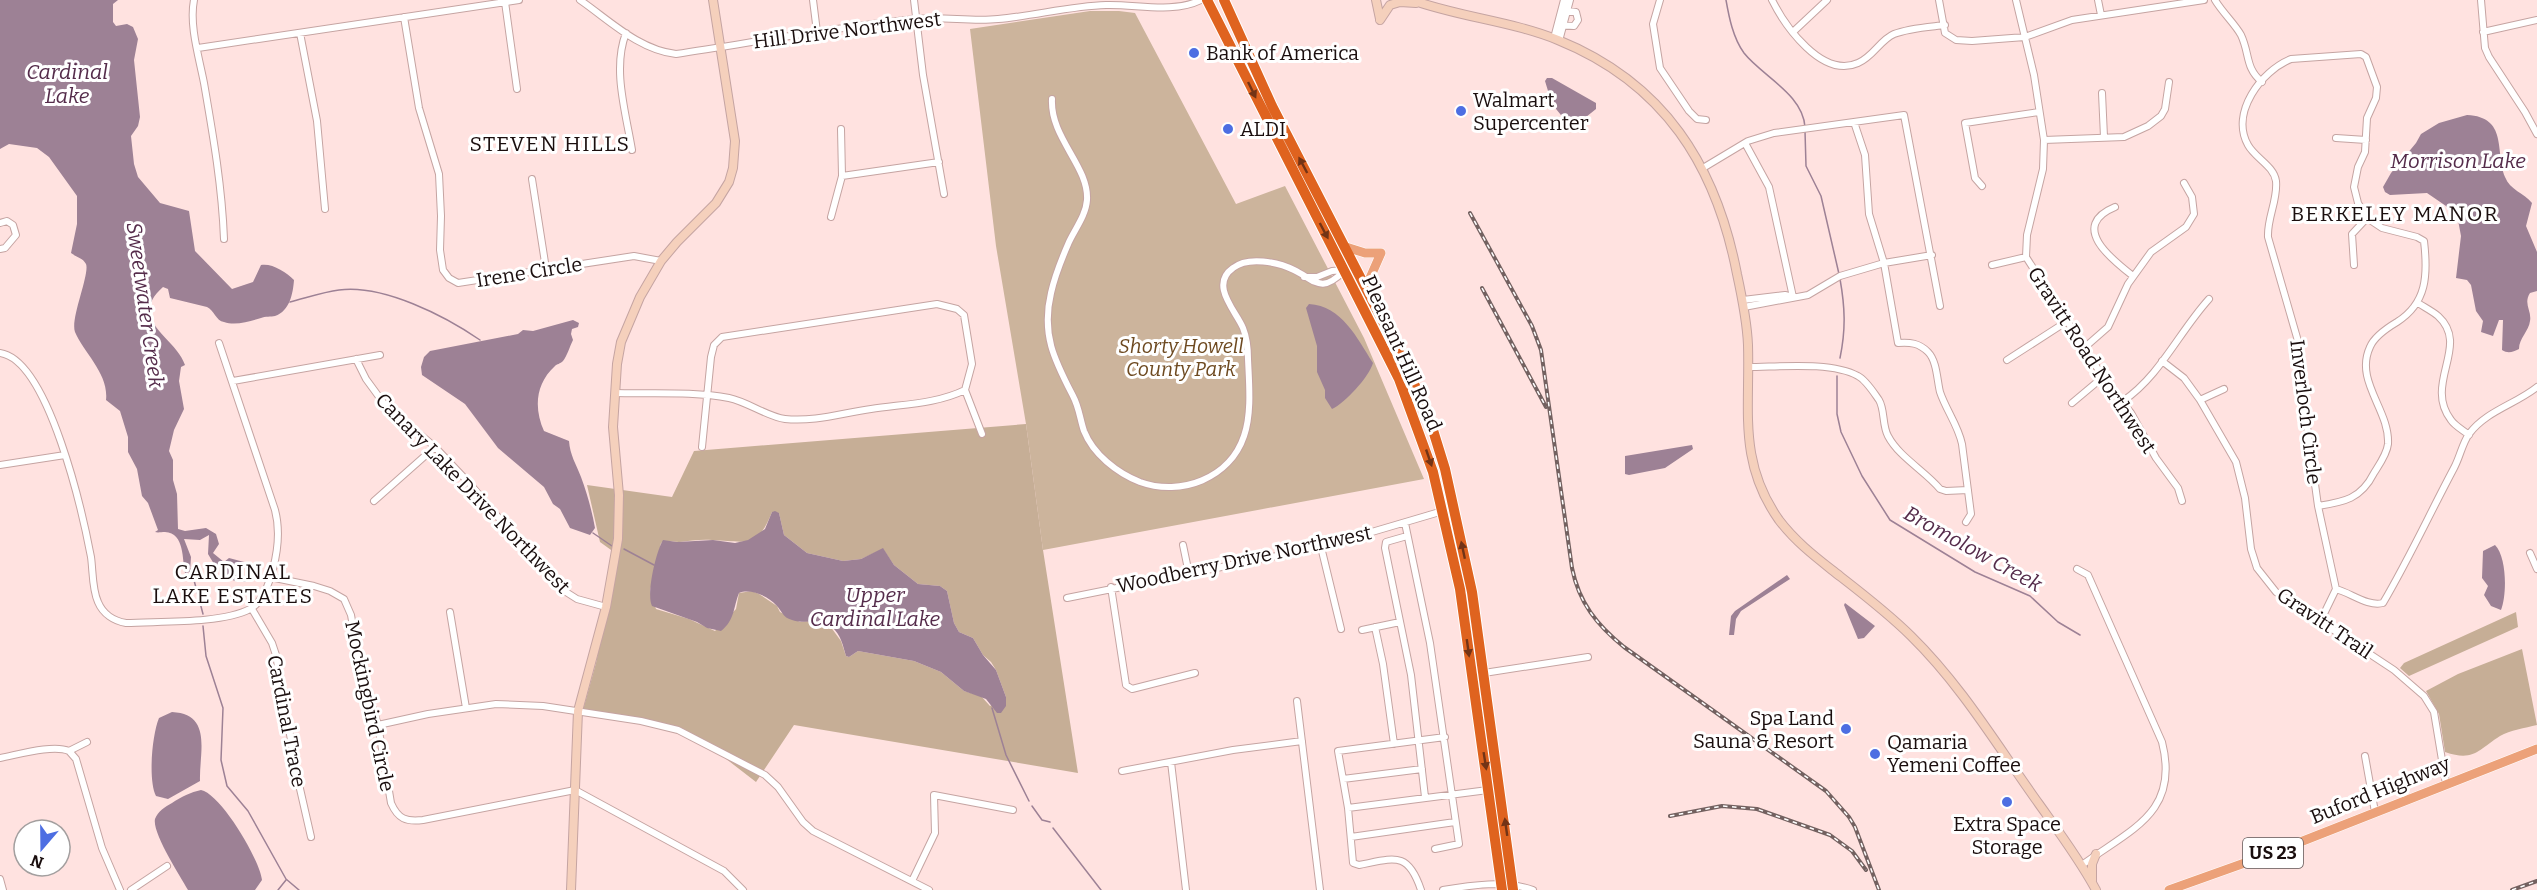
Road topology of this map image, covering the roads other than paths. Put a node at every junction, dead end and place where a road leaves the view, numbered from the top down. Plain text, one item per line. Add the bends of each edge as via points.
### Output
1 (194, 0) edge
2 (519, 0) edge
3 (580, 0) edge
4 (713, 0) edge
5 (813, 0) edge
6 (914, 0) edge
7 (1201, 0) edge
8 (1207, 0) edge
9 (1224, 0) edge
10 (1232, 0) edge
11 (1376, 0) edge
12 (1564, 0) edge
13 (1570, 0) edge
14 (1660, 0) edge
15 (1772, 0) edge
16 (1827, 0) edge
17 (1940, 0) edge
18 (2016, 0) edge
19 (2098, 0) edge
20 (2204, 0) edge
21 (2215, 0) edge
22 (2481, 0) edge
23 (505, 2) junction
24 (1416, 2) edge
25 (1565, 10) junction
26 (2101, 15) junction
27 (404, 17) junction
28 (1232, 17) junction
29 (917, 18) junction
30 (2537, 20) edge
31 (1945, 24) junction
32 (1561, 26) junction
33 (1794, 31) junction
34 (817, 32) junction
35 (2483, 32) junction
36 (300, 33) junction
37 (626, 33) junction
38 (2025, 37) junction
39 (1557, 39) junction
40 (722, 47) junction
41 (198, 48) junction
42 (2169, 82) dead end
43 (2262, 82) junction
44 (517, 89) dead end
45 (2102, 93) dead end
46 (1052, 99) dead end
47 (2038, 112) junction
48 (1706, 120) dead end
49 (1854, 122) junction
50 (840, 129) dead end
51 (2537, 134) edge
52 (2104, 137) junction
53 (2336, 138) dead end
54 (2044, 140) junction
55 (2366, 140) junction
56 (1745, 143) junction
57 (632, 150) dead end
58 (939, 162) junction
59 (1703, 168) junction
60 (842, 176) junction
61 (532, 179) dead end
62 (2184, 183) dead end
63 (1982, 186) dead end
64 (944, 194) dead end
65 (2115, 207) dead end
66 (326, 209) dead end
67 (831, 217) dead end
68 (2367, 218) junction
69 (0, 223) edge
70 (224, 239) dead end
71 (1346, 247) junction
72 (0, 249) edge
73 (1932, 255) junction
74 (2026, 257) junction
75 (662, 261) junction
76 (1884, 263) junction
77 (1992, 265) dead end
78 (2354, 265) dead end
79 (546, 269) junction
80 (1345, 270) junction
81 (2133, 276) junction
82 (1369, 291) junction
83 (1793, 297) junction
84 (2209, 299) dead end
85 (2418, 303) junction
86 (1743, 304) junction
87 (1940, 306) dead end
88 (2066, 322) junction
89 (219, 343) dead end
90 (2084, 348) junction
91 (0, 353) edge
92 (380, 355) dead end
93 (356, 359) junction
94 (2007, 360) dead end
95 (2162, 361) junction
96 (1748, 368) junction
97 (2103, 377) junction
98 (233, 381) junction
99 (2537, 387) edge
100 (2224, 388) dead end
101 (965, 390) junction
102 (615, 393) junction
103 (709, 396) junction
104 (2200, 400) junction
105 (2123, 401) junction
106 (2072, 403) dead end
107 (982, 434) dead end
108 (2469, 435) junction
109 (435, 447) junction
110 (702, 447) dead end
111 (65, 455) junction
112 (0, 465) edge
113 (1968, 490) junction
114 (374, 501) dead end
115 (2182, 501) dead end
116 (2318, 506) junction
117 (1449, 510) junction
118 (1966, 522) dead end
119 (1405, 523) junction
120 (1407, 536) junction
121 (1183, 545) dead end
122 (1321, 547) junction
123 (2530, 553) dead end
124 (2077, 569) dead end
125 (2537, 569) edge
126 (1190, 574) junction
127 (270, 577) junction
128 (1112, 587) junction
129 (2336, 589) junction
130 (1067, 598) dead end
131 (606, 607) junction
132 (252, 609) junction
133 (450, 612) dead end
134 (1400, 622) junction
135 (2320, 622) junction
136 (1375, 627) junction
137 (1341, 629) dead end
138 (1362, 630) dead end
139 (1588, 657) dead end
140 (1195, 673) dead end
141 (1484, 673) junction
142 (1297, 702) dead end
143 (466, 708) junction
144 (578, 711) junction
145 (378, 725) junction
146 (1445, 737) junction
147 (1302, 741) junction
148 (1419, 741) junction
149 (87, 742) dead end
150 (1394, 744) junction
151 (2537, 749) edge
152 (69, 751) junction
153 (2365, 756) dead end
154 (0, 758) edge
155 (1171, 762) junction
156 (1422, 769) junction
157 (1122, 771) dead end
158 (1343, 779) junction
159 (2446, 784) junction
160 (575, 790) junction
161 (1489, 790) junction
162 (1453, 794) junction
163 (1425, 797) junction
164 (1348, 808) junction
165 (1013, 810) dead end
166 (2375, 813) junction
167 (1455, 822) junction
168 (311, 837) dead end
169 (1350, 837) junction
170 (1435, 849) dead end
171 (2096, 854) junction
172 (2082, 865) junction
173 (167, 866) dead end
174 (0, 879) edge
175 (912, 881) junction
176 (2094, 886) edge
177 (1513, 887) edge
178 (1501, 888) edge
179 (3, 890) edge
180 (120, 890) edge
181 (131, 890) edge
182 (571, 890) edge
183 (743, 890) edge
184 (929, 890) edge
185 (1186, 890) edge
186 (1320, 890) edge
187 (1421, 890) edge
188 (1443, 890) edge
189 (1533, 890) edge
190 (2169, 890) edge

1 - 41 street
2 - 23 street
3 - 37 street, Hill Drive Northwest
4 - 40 street
5 - 34 street
6 - 29 street
7 - 29 street, Hill Drive Northwest via 1177,7 1105,5 994,20
8 -> 80 highway, Pleasant Hill Road
9 - 28 highway, Pleasant Hill Road
10 - 28 highway
11 - 24 street via 1380,20 1390,5
12 - 25 street
13 - 25 street
14 - 48 street via 1653,24 1660,68 1689,111 1697,119
15 - 33 street via 1783,21
16 - 33 street
17 - 31 street
18 - 38 street, Gravitt Road Northwest
19 - 26 street
20 - 26 street
21 - 43 street via 2240,33 2252,73
22 - 35 street
23 - 27 street
23 - 44 street
24 - 39 street
25 - 32 street
25 - 32 street via 1576,12 1578,20 1574,26
26 - 38 street via 2072,20
27 - 36 street
27 - 79 street, Irene Circle via 419,108 439,174 443,270 458,283
71 -> 28 highway, Pleasant Hill Road via 1272,106
29 - 34 street, Hill Drive Northwest
29 - 58 street
30 - 35 street
31 - 33 street via 1895,34 1856,64 1829,63 1816,56
31 - 38 street via 1945,33 1956,40
32 - 39 street
34 - 40 street, Hill Drive Northwest
35 - 51 street via 2489,57
36 - 41 street
36 - 66 street via 317,121
37 - 40 street, Hill Drive Northwest via 664,53
37 - 57 street via 619,68
38 - 47 street, Gravitt Road Northwest
39 - 59 street via 1636,87 1672,123
40 - 75 street via 735,141 733,168 716,203
41 - 70 street via 217,160
42 - 52 street via 2165,109 2160,116 2124,137
43 - 55 street, Inverloch Circle via 2281,63 2291,59 2361,54 2366,57 2376,87 2376,98 2367,118
43 - 116 street, Inverloch Circle via 2246,105 2242,131 2248,147 2274,173 2276,182 2268,237 2300,348 2301,397
45 - 52 street
46 - 80 street via 1053,119 1084,184 1087,200 1051,293 1047,317 1050,343 1087,436 1117,470 1139,481 1173,486 1196,483 1224,468 1236,454 1246,427 1248,357 1242,327 1223,292 1232,268 1256,262 1287,267 1311,283 1320,284 1335,280
47 - 54 street, Gravitt Road Northwest
47 - 63 street via 1965,123 1975,178
49 - 56 street via 1774,134
49 - 73 street via 1904,115
49 - 76 street via 1865,155 1869,214
50 - 60 street
52 - 54 street
53 - 55 street
54 - 74 street, Gravitt Road Northwest via 2043,169 2027,235
55 - 68 street, Inverloch Circle via 2354,187
56 - 59 street
56 - 83 street via 1769,187
58 - 60 street
58 - 64 street
59 - 86 street via 1729,234
60 - 67 street
61 - 79 street
62 - 81 street via 2192,197 2194,214 2186,227 2151,252
65 - 81 street via 2099,216 2095,224 2098,243
68 - 78 street via 2352,234
68 - 85 street via 2382,228 2424,241 2425,273
69 - 72 street via 7,221 13,225 16,235
71 - 82 highway, Pleasant Hill Road
71 - 82 main road via 1381,253 1371,273
73 - 76 street
73 - 87 street
74 - 77 street
74 - 88 street, Gravitt Road Northwest
75 - 79 street, Irene Circle via 634,256
75 - 102 street via 640,297 621,342
76 - 83 street via 1840,276 1808,295
76 - 113 street via 1898,343 1912,342 1932,357 1941,394 1959,434
80 -> 117 highway, Pleasant Hill Road via 1399,379
81 - 90 street via 2108,327
82 - 117 highway, Pleasant Hill Road via 1432,427
83 - 86 street
84 - 95 street
85 - 108 street via 2439,316 2449,332 2451,347 2440,393 2452,421
85 - 116 street, Inverloch Circle via 2370,346 2365,369 2388,446 2382,460 2358,495
86 - 96 street
88 - 90 street, Gravitt Road Northwest
88 - 94 street
89 - 98 street
90 - 97 street, Gravitt Road Northwest
91 - 111 street via 20,365 31,380 58,428
92 - 93 street
93 - 98 street
93 - 109 street, Canary Lake Drive Northwest via 385,405
95 - 104 street, Gravitt Trail via 2184,378
95 - 105 street via 2151,377
96 - 113 street via 1808,366 1847,371 1860,377 1881,402 1885,428 1896,446 1940,489
96 - 172 street via 1746,425 1753,467 1779,520 1806,549 1891,617 1944,671
97 - 105 street, Gravitt Road Northwest
97 - 106 street
98 - 127 street via 278,521
99 - 108 street via 2483,420
100 - 104 street
101 - 103 street via 947,399 812,420 782,419 749,403
101 - 103 street via 972,364 963,315 957,309 937,304 722,337 714,345 711,357
101 - 107 street
102 - 103 street
102 - 131 street via 613,447 619,531
103 - 110 street
104 - 135 street, Gravitt Trail via 2236,462 2257,568 2277,592
105 - 115 street, Gravitt Road Northwest via 2178,488
108 - 129 street via 2383,603 2368,603
109 - 114 street
109 - 131 street, Canary Lake Drive Northwest via 566,592
111 - 112 street
111 - 132 street via 91,556 95,593 103,611 115,621 205,620
113 - 118 street via 1971,514
116 - 129 street, Inverloch Circle
117 - 119 street, Woodberry Drive Northwest
141 -> 117 highway, Pleasant Hill Road via 1472,592
117 -> 161 highway, Pleasant Hill Road
119 - 120 street
119 - 122 street, Woodberry Drive Northwest
120 - 134 street via 1386,542 1385,548
120 - 146 street
121 - 126 street
122 - 126 street, Woodberry Drive Northwest
122 - 137 street
123 - 125 street
124 - 171 street via 2088,575 2162,742 2167,772 2159,802 2149,816
126 - 128 street, Woodberry Drive Northwest
127 - 132 street via 265,593
127 - 145 street, Mockingbird Circle via 322,588 344,599
128 - 130 street, Woodberry Drive Northwest
128 - 140 street via 1126,685 1132,689
129 - 135 street
131 - 144 street
132 - 168 street, Cardinal Trace via 276,655
133 - 143 street
134 - 136 street
134 - 148 street
135 - 159 street, Gravitt Trail via 2394,670 2424,696 2434,712
136 - 138 street
136 - 150 street
139 - 141 street
177 -> 141 highway, Pleasant Hill Road
142 - 147 street
143 - 144 street via 511,704
143 - 145 street
144 - 160 street
144 - 175 street via 678,730 747,765 778,787 802,822 813,831
145 - 160 street, Mockingbird Circle via 391,803 396,814 408,821
146 - 148 street
146 - 162 street
147 - 155 street
147 - 186 street
148 - 150 street
148 - 156 street
149 - 152 street
150 - 158 street via 1338,751
151 - 159 main road, Buford Highway / US 23
152 - 154 street via 45,750
152 - 180 street via 76,759 99,839
153 - 166 street
155 - 157 street
155 - 185 street
156 - 158 street
156 - 163 street
158 - 164 street
159 - 166 main road, Buford Highway / US 23
160 - 182 street
160 - 183 street via 724,872
161 - 162 street
161 - 178 highway, Pleasant Hill Road
162 - 163 street
162 - 167 street
163 - 164 street
164 - 169 street
165 - 175 street via 934,795 935,833
166 - 190 main road, Buford Highway / US 23
167 - 169 street
167 - 170 street via 1459,844
169 - 187 street via 1353,863 1397,859 1407,863 1416,874
171 - 172 street
171 - 176 street via 2091,864
172 - 176 street
173 - 181 street
174 - 179 street
175 - 184 street
177 - 178 street
177 - 189 street
178 - 188 street

